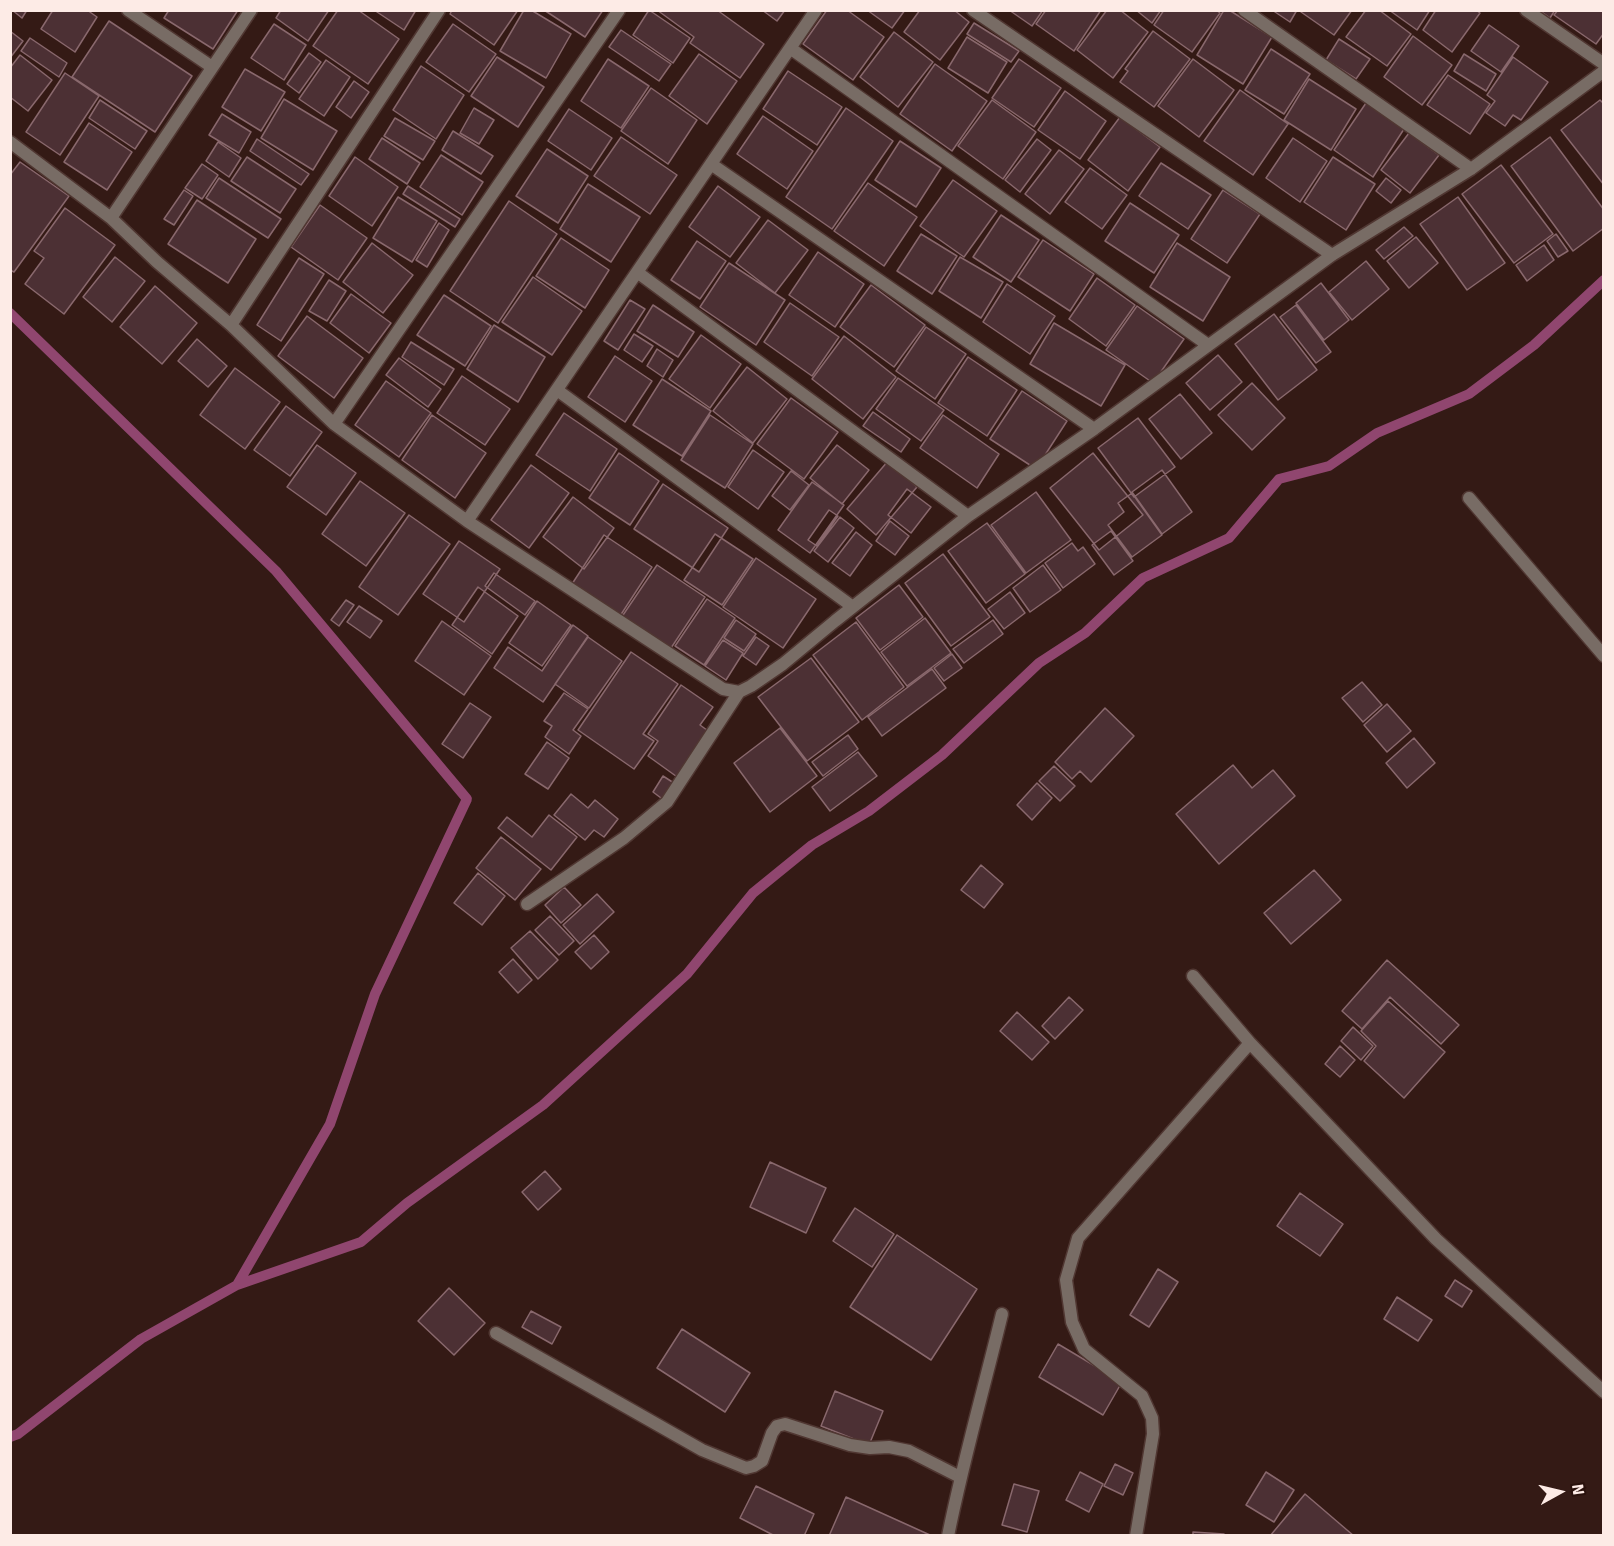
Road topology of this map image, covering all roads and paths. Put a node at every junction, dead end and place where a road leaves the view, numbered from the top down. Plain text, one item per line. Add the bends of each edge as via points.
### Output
1 (128, 10) edge
2 (251, 10) edge
3 (440, 10) edge
4 (619, 10) edge
5 (816, 10) edge
6 (973, 10) edge
7 (1244, 10) edge
8 (1526, 10) edge
9 (790, 48) junction
10 (1604, 64) edge
11 (212, 67) junction
12 (1604, 71) edge
13 (10, 142) edge
14 (711, 164) junction
15 (1471, 168) junction
16 (111, 218) junction
17 (1332, 255) junction
18 (637, 272) junction
19 (231, 325) junction
20 (1208, 345) junction
21 (557, 390) junction
22 (334, 424) junction
23 (1094, 429) junction
24 (1469, 498) dead end
25 (968, 516) junction
26 (467, 521) junction
27 (854, 607) junction
28 (1604, 656) edge
29 (740, 692) junction
30 (527, 904) dead end
31 (1193, 976) dead end
32 (1250, 1043) junction
33 (1002, 1314) dead end
34 (496, 1333) dead end
35 (1604, 1392) edge
36 (960, 1477) junction
37 (948, 1536) edge
38 (1136, 1536) edge

1 - 11 street
2 - 11 street
3 - 19 street
4 - 22 street
5 - 9 street
6 - 17 street
7 - 15 street
8 - 10 street
9 - 14 street
9 - 20 street
11 - 16 street
12 - 15 street
13 - 16 street
14 - 18 street
14 - 23 street
15 - 17 street
16 - 19 street
17 - 20 street
18 - 21 street
18 - 25 street
19 - 22 street
20 - 23 street
21 - 26 street
21 - 27 street
22 - 26 street
23 - 25 street
24 - 28 street
25 - 27 street
26 - 29 street via 723,689
27 - 29 street via 783,664
29 - 30 street via 667,802 624,838
31 - 32 street
32 - 35 street via 1436,1239
32 - 38 street via 1078,1238 1066,1280 1072,1322 1084,1349 1142,1396 1152,1418 1154,1434
33 - 36 street
34 - 36 street via 702,1450 746,1468 762,1461 772,1433 785,1424 850,1445 909,1451
36 - 37 street

